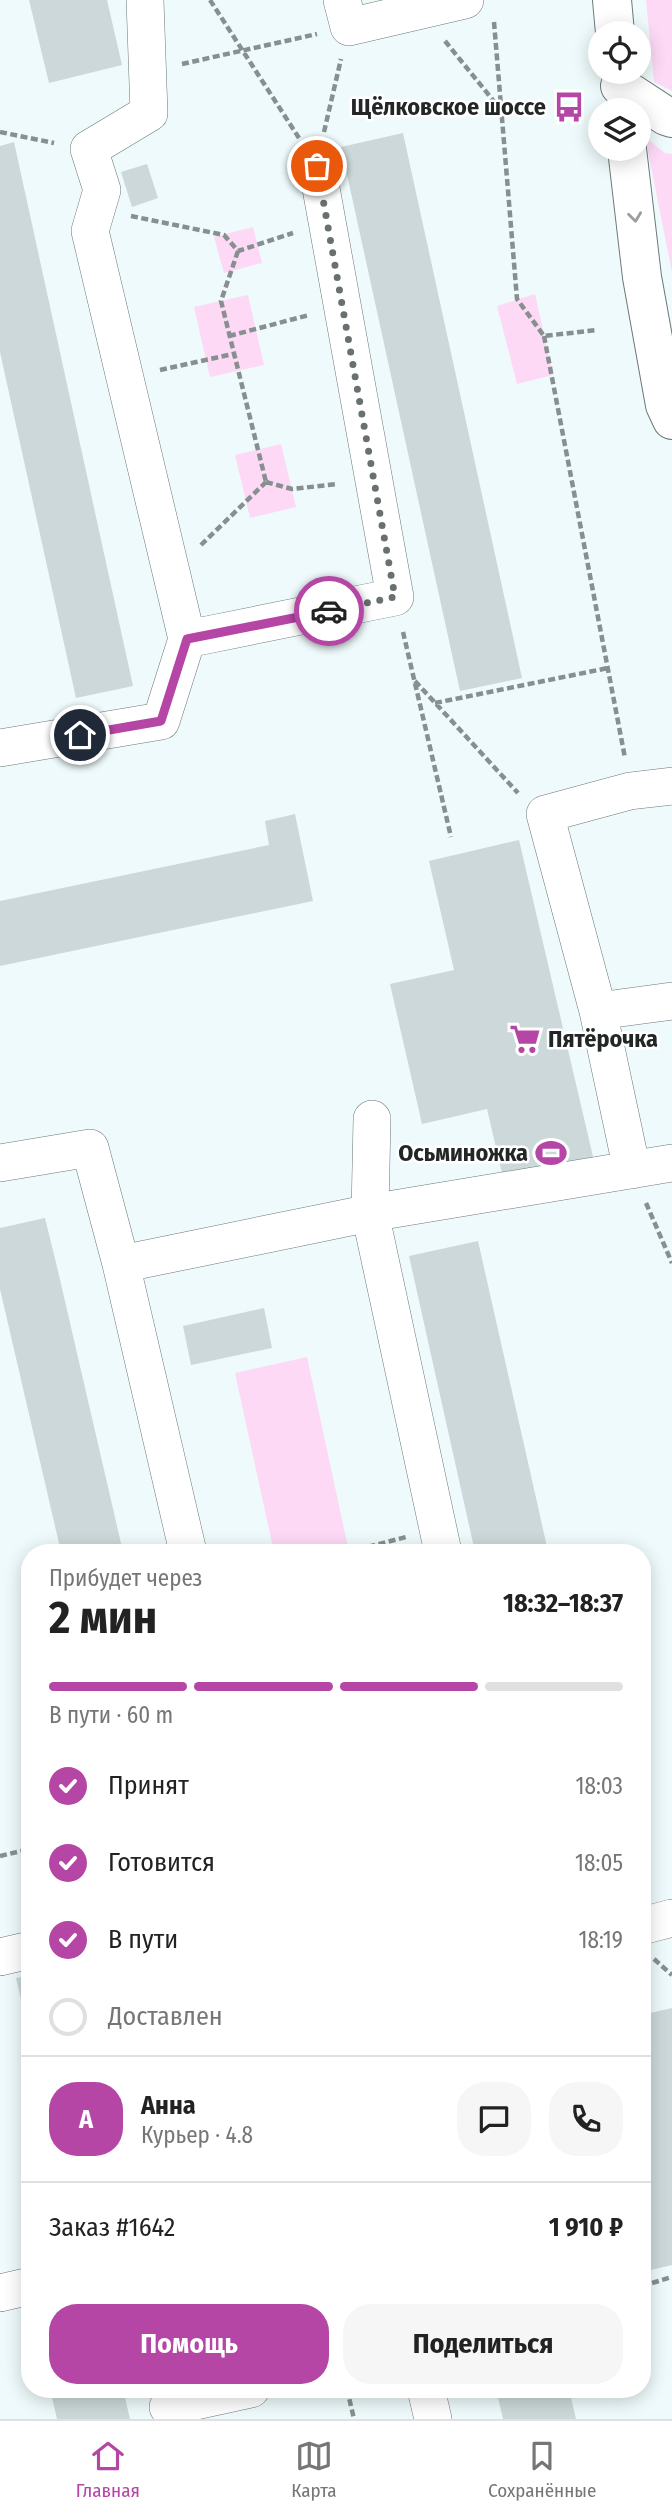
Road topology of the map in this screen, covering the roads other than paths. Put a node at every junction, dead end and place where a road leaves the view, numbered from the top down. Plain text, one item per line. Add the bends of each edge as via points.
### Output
1 (145, 0) edge
2 (612, 0) edge
3 (479, 7) edge
4 (345, 14) edge
5 (614, 21) edge
6 (620, 89) edge
7 (672, 118) edge
8 (629, 161) edge
9 (317, 166) road end
10 (672, 420) edge
11 (187, 639) junction
12 (0, 748) edge
13 (672, 786) edge
14 (672, 1001) edge
15 (598, 1011) junction
16 (372, 1119) dead end
17 (0, 1163) edge
18 (672, 1163) edge
19 (632, 1170) junction
20 (370, 1213) junction
21 (121, 1264) junction
22 (440, 1541) edge
23 (186, 1544) edge
24 (672, 1919) edge
25 (651, 1924) edge
26 (21, 1952) edge
27 (0, 1957) edge
28 (21, 2288) edge
29 (0, 2293) edge
30 (204, 2398) edge
31 (428, 2398) edge
32 (168, 2405) edge
33 (433, 2419) edge

1 - 11 lane via 149,113 89,149 102,190 90,231
2 - 5 main road
3 - 4 lane
6 - 7 main road
8 -> 10 main road via 645,289 665,405
9 - 11 lane via 395,597
11 - 12 lane via 161,721
13 - 15 lane via 631,791 545,814
14 - 15 lane
15 - 19 lane
16 - 20 lane
17 - 21 lane via 90,1148
18 - 19 lane
19 - 20 lane
20 - 21 lane
20 - 22 lane
21 - 23 lane
24 - 25 lane
26 - 27 lane
28 - 29 lane
30 - 32 lane
31 - 33 lane

